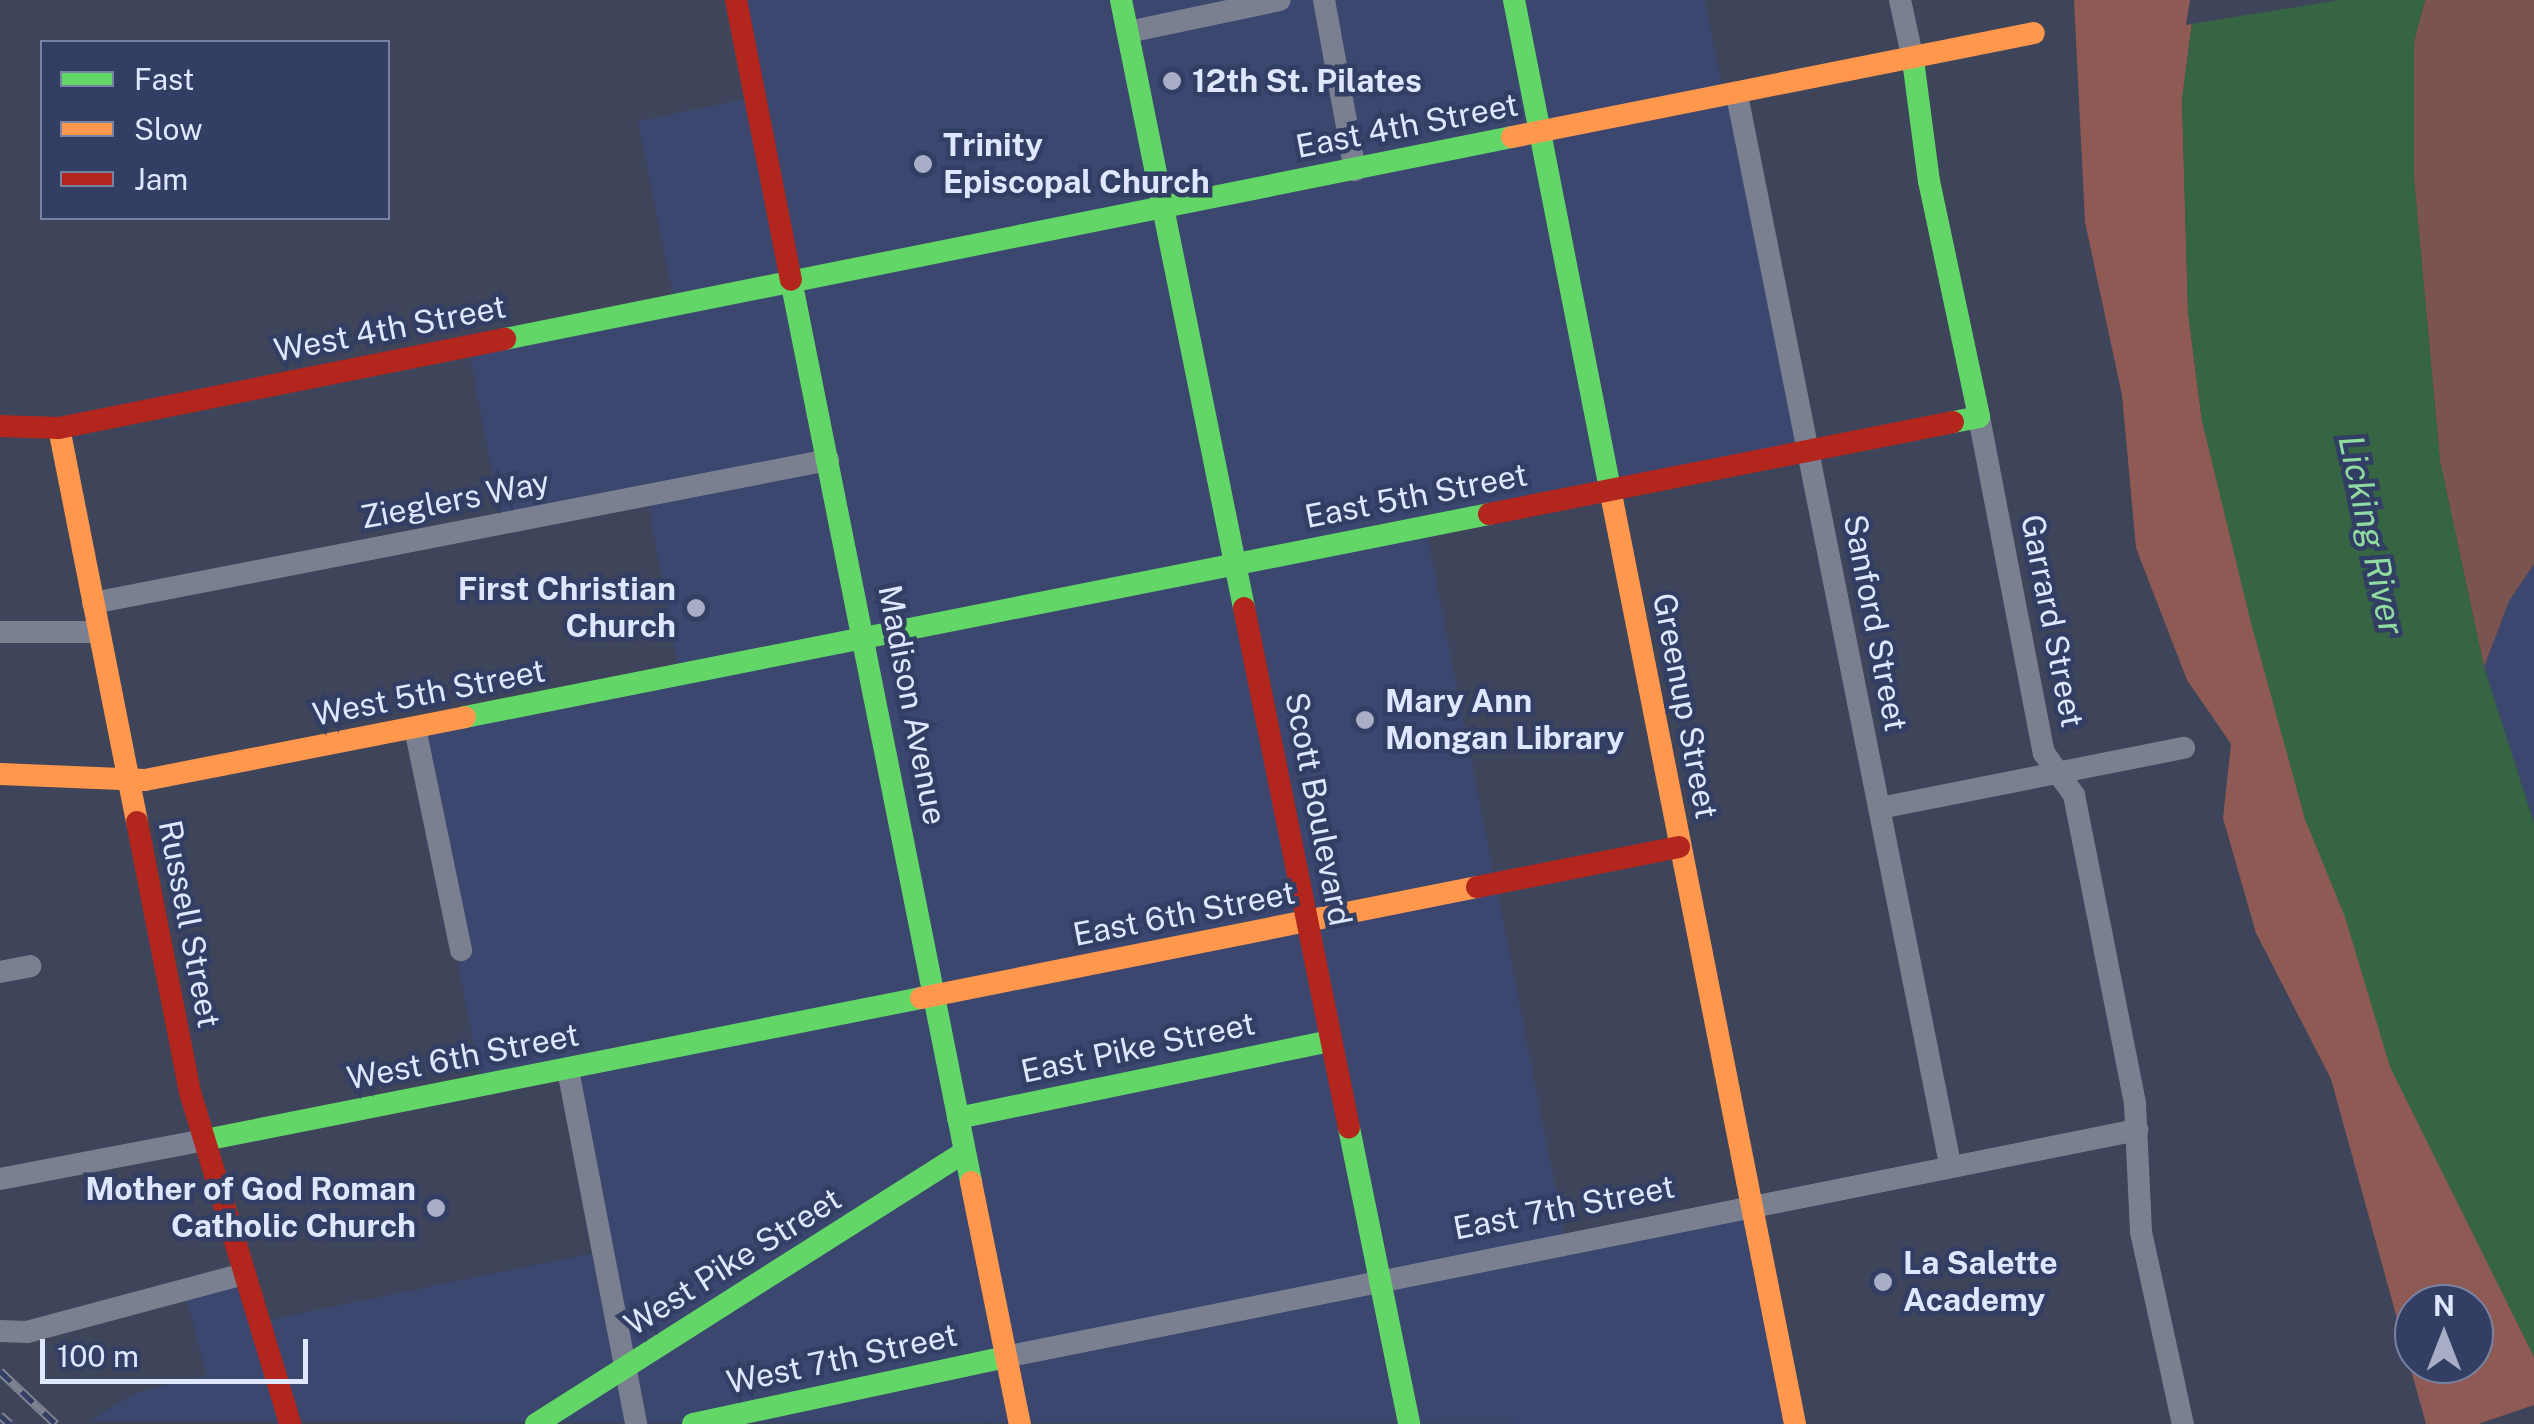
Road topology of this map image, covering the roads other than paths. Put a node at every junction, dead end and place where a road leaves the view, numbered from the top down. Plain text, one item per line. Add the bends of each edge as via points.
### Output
1 (736, 0) edge
2 (1122, 0) edge
3 (1280, 0) edge
4 (1324, 0) edge
5 (1514, 0) edge
6 (1900, 0) edge
7 (1128, 32) junction
8 (2034, 33) dead end
9 (1913, 60) junction
10 (1736, 95) junction
11 (1538, 134) junction
12 (1354, 170) junction
13 (1166, 206) junction
14 (791, 280) junction
15 (1979, 417) junction
16 (0, 426) edge
17 (59, 428) junction
18 (1808, 451) junction
19 (828, 460) junction
20 (1610, 490) junction
21 (1238, 565) junction
22 (93, 603) junction
23 (0, 632) edge
24 (98, 632) junction
25 (866, 638) junction
26 (415, 728) junction
27 (2184, 748) dead end
28 (2061, 772) junction
29 (0, 774) edge
30 (128, 779) junction
31 (1880, 808) junction
32 (1679, 848) junction
33 (1306, 923) junction
34 (461, 950) dead end
35 (30, 966) dead end
36 (0, 972) edge
37 (937, 994) junction
38 (1330, 1041) junction
39 (568, 1070) junction
40 (958, 1118) junction
41 (2137, 1130) junction
42 (205, 1140) junction
43 (963, 1153) junction
44 (1950, 1164) junction
45 (0, 1179) edge
46 (1752, 1204) junction
47 (244, 1274) junction
48 (1379, 1278) junction
49 (0, 1331) edge
50 (1005, 1358) junction
51 (625, 1369) junction
52 (290, 1424) edge
53 (536, 1424) edge
54 (636, 1424) edge
55 (694, 1424) edge
56 (1020, 1424) edge
57 (1410, 1424) edge
58 (1796, 1424) edge
59 (2182, 1424) edge

1 - 14 main road, Madison Avenue
2 - 7 main road
3 - 7 street
4 - 12 street
5 - 11 main road, Greenup Street
6 - 9 street, Garrard Street
7 - 13 main road, Scott Boulevard
8 - 9 main road, East 4th Street
9 - 10 main road, East 4th Street
9 - 15 main road, Garrard Street via 1929,181
10 - 11 main road, East 4th Street
10 - 18 street, Sanford Street
11 - 12 main road, East 4th Street
11 - 20 main road, Greenup Street
12 - 13 main road, East 4th Street
13 - 14 main road, East 4th Street
13 - 21 main road, Scott Boulevard
14 - 17 main road, West 4th Street
14 - 19 main road, Madison Avenue
15 - 18 main road, East 5th Street
15 - 28 street, Garrard Street via 2044,752
16 - 17 main road, West 4th Street
17 - 22 main road, Russell Street
18 - 20 main road, East 5th Street
18 - 31 street, Sanford Street
19 - 22 street, Zieglers Way
19 - 25 main road, Madison Avenue
20 - 21 main road, East 5th Street
20 - 32 main road, Greenup Street
21 - 25 main road, East 5th Street
21 - 33 main road, Scott Boulevard
22 - 24 main road, Russell Street
23 - 24 street
24 - 30 main road, Russell Street
25 - 26 main road, West 5th Street
25 - 37 main road, Madison Avenue
26 - 30 main road, West 5th Street
26 - 34 street
27 - 28 street
28 - 31 street
28 - 41 street, Garrard Street via 2074,795
29 - 30 main road, West 5th Street
30 - 42 main road, Russell Street
31 - 44 street, Sanford Street
32 - 33 main road, East 6th Street
32 - 46 main road, Greenup Street
33 - 37 main road, East 6th Street
33 - 38 main road, Scott Boulevard
35 - 36 street
37 - 39 main road, West 6th Street
37 - 40 main road, Madison Avenue
38 - 40 main road, East Pike Street
38 - 48 main road, Scott Boulevard
39 - 42 main road, West 6th Street
39 - 51 street
40 - 43 main road, Madison Avenue
41 - 44 street, East 7th Street
41 - 59 street, Garrard Street via 2142,1232
42 - 45 street, West 6th Street
42 - 47 main road, Russell Street
43 - 50 main road, Madison Avenue
43 - 51 main road, West Pike Street
44 - 46 street, East 7th Street
46 - 48 street, East 7th Street
46 - 58 main road, Greenup Street
47 - 49 street via 27,1332
47 - 52 main road, Russell Street
48 - 50 street, East 7th Street
48 - 57 main road, Scott Boulevard
50 - 55 main road, West 7th Street
50 - 56 main road, Madison Avenue
51 - 53 main road, West Pike Street
51 - 54 street

